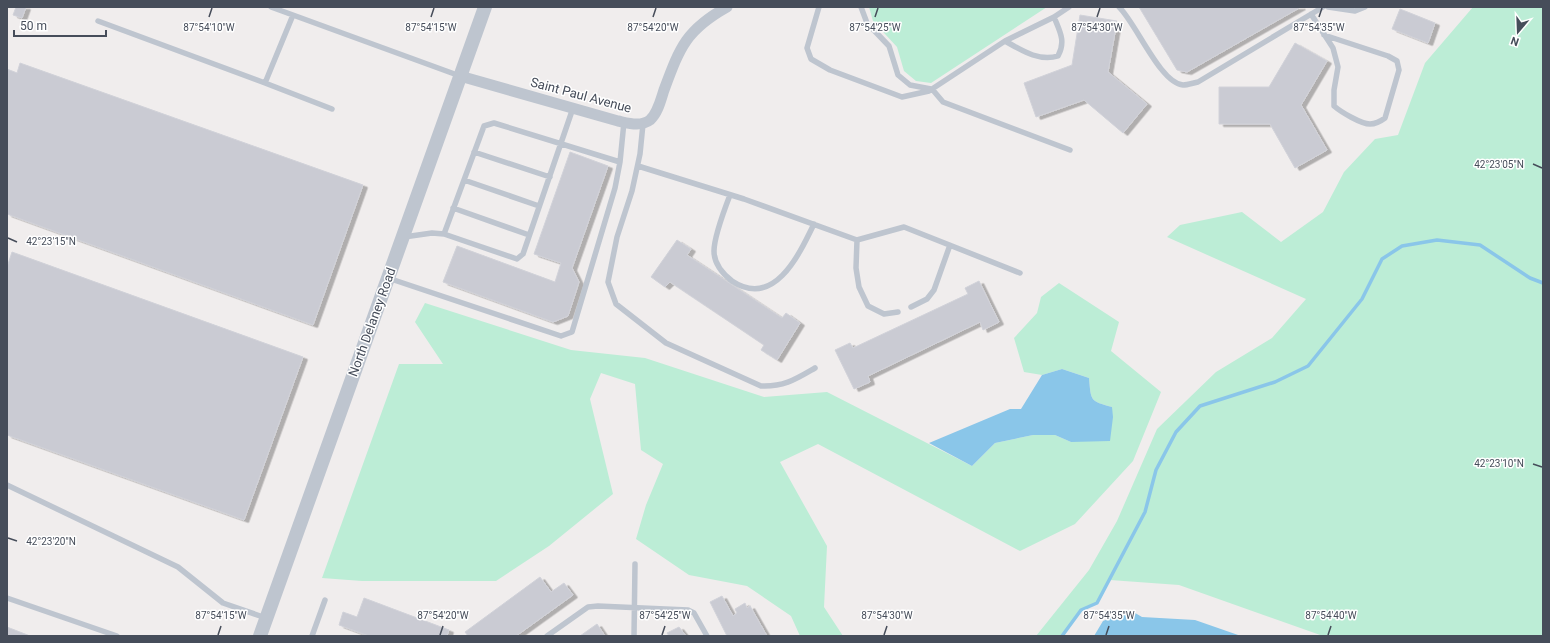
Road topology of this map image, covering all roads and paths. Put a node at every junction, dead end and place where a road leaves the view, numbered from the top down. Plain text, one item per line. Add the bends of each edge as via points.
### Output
1 (271, 7) edge
2 (485, 7) edge
3 (727, 7) edge
4 (819, 7) edge
5 (861, 7) edge
6 (1069, 7) edge
7 (1119, 7) edge
8 (1323, 7) edge
9 (1328, 7) edge
10 (1365, 7) edge
11 (1311, 14) junction
12 (293, 15) junction
13 (1054, 17) junction
14 (98, 21) dead end
15 (1324, 35) junction
16 (1004, 41) junction
17 (460, 76) junction
18 (265, 83) junction
19 (932, 89) junction
20 (574, 108) junction
21 (332, 109) dead end
22 (624, 122) junction
23 (643, 124) junction
24 (561, 145) junction
25 (1070, 150) dead end
26 (474, 152) junction
27 (620, 162) junction
28 (638, 166) junction
29 (550, 177) junction
30 (464, 180) junction
31 (730, 194) junction
32 (539, 206) junction
33 (453, 208) junction
34 (814, 224) junction
35 (444, 234) junction
36 (530, 235) junction
37 (403, 237) junction
38 (857, 240) junction
39 (950, 245) junction
40 (1020, 273) dead end
41 (388, 278) junction
42 (911, 307) dead end
43 (898, 312) dead end
44 (815, 368) dead end
45 (7, 485) edge
46 (635, 564) dead end
47 (7, 598) edge
48 (325, 600) dead end
49 (635, 607) junction
50 (266, 618) junction
51 (117, 636) edge
52 (260, 636) edge
53 (312, 636) edge
54 (547, 636) edge
55 (634, 636) edge
56 (707, 636) edge

1 - 12 lane
2 - 17 street, North Delaney Road
3 - 23 street, Saint Paul Avenue via 700,24 688,37 674,62 657,110 651,119
4 - 19 lane via 807,48 811,59 830,70 902,97
5 - 19 lane via 867,23 889,46 898,75 910,85
6 - 13 lane
7 - 11 lane via 1170,80 1182,85 1198,82
8 - 11 lane
9 - 10 lane via 1355,11
11 - 15 lane
12 - 17 lane
12 - 18 lane
13 - 16 lane
13 - 16 lane via 1064,39 1058,56 1049,59 1039,58
14 - 18 lane
15 - 15 lane via 1333,48 1338,67 1334,106 1341,113 1370,124 1379,122 1384,118 1399,70 1397,61
16 - 19 lane
17 - 20 street, Saint Paul Avenue
17 - 37 street, North Delaney Road
18 - 21 lane
19 - 25 lane via 943,102
20 - 22 street, Saint Paul Avenue
20 - 24 lane
22 - 23 street, Saint Paul Avenue
22 - 27 lane
23 - 28 lane
24 - 26 lane via 494,123 484,126
24 - 27 lane
24 - 29 lane
26 - 29 lane
26 - 30 lane
27 - 41 lane via 615,188 572,332 561,336
28 - 31 lane
28 - 44 lane via 617,237 608,282 616,304 666,343 761,386 776,387
29 - 32 lane
30 - 32 lane
30 - 33 lane
31 - 34 lane
31 - 34 lane via 714,250 717,264 728,278 741,287 765,288 777,281 800,253
32 - 36 lane
33 - 35 lane
33 - 36 lane
34 - 38 lane
35 - 36 lane via 517,259 523,254
35 - 37 lane
37 - 41 street, North Delaney Road
38 - 39 lane via 904,227
38 - 43 lane via 856,268 859,287 868,306 884,314
39 - 40 lane
39 - 42 lane via 934,290 927,299
41 - 50 street, North Delaney Road
45 - 50 lane via 178,567 223,603
46 - 49 lane
47 - 51 lane
48 - 53 lane
49 - 54 lane via 588,607
49 - 55 lane
49 - 56 lane via 688,610 694,613
50 - 52 street, North Delaney Road

